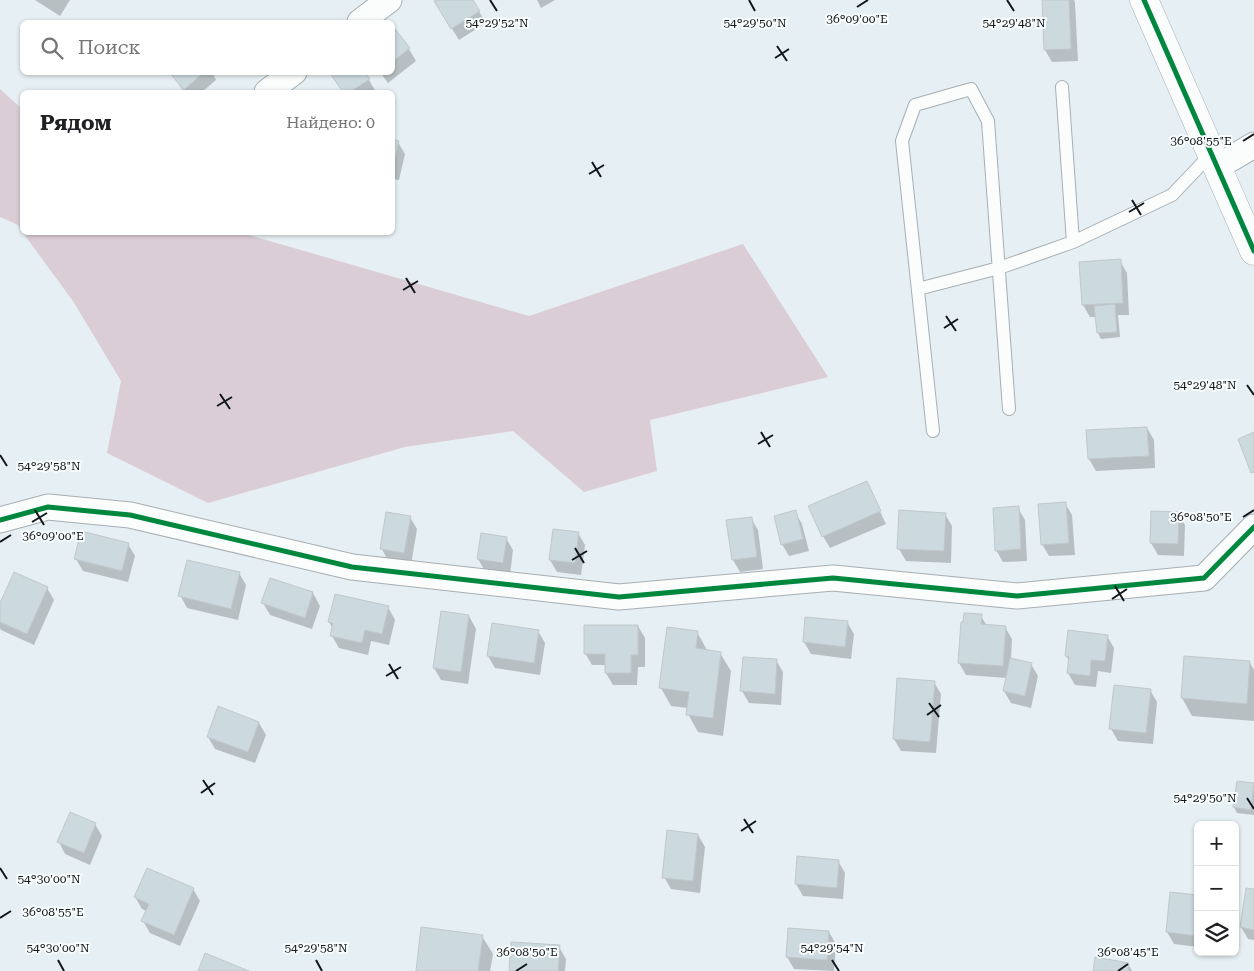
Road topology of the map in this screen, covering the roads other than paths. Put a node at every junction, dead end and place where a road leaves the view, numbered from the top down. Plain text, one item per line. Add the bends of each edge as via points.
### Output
1 (389, 0) edge
2 (1144, 0) edge
3 (363, 20) edge
4 (290, 75) edge
5 (1062, 87) dead end
6 (270, 90) edge
7 (1254, 145) edge
8 (1214, 161) junction
9 (1073, 242) junction
10 (1254, 251) edge
11 (999, 268) junction
12 (918, 289) junction
13 (1009, 409) dead end
14 (933, 431) dead end
15 (0, 520) edge
16 (1254, 527) edge

1 - 3 street
2 - 8 street
4 - 6 street
5 - 9 lane
7 - 8 street
8 - 9 lane via 1172,195
8 - 10 street
9 - 11 lane
11 - 12 lane
11 - 12 lane via 988,121 971,89 915,105 902,141
11 - 13 lane
12 - 14 lane
15 - 16 street via 48,507 130,515 352,567 619,597 832,578 1017,596 1204,578

